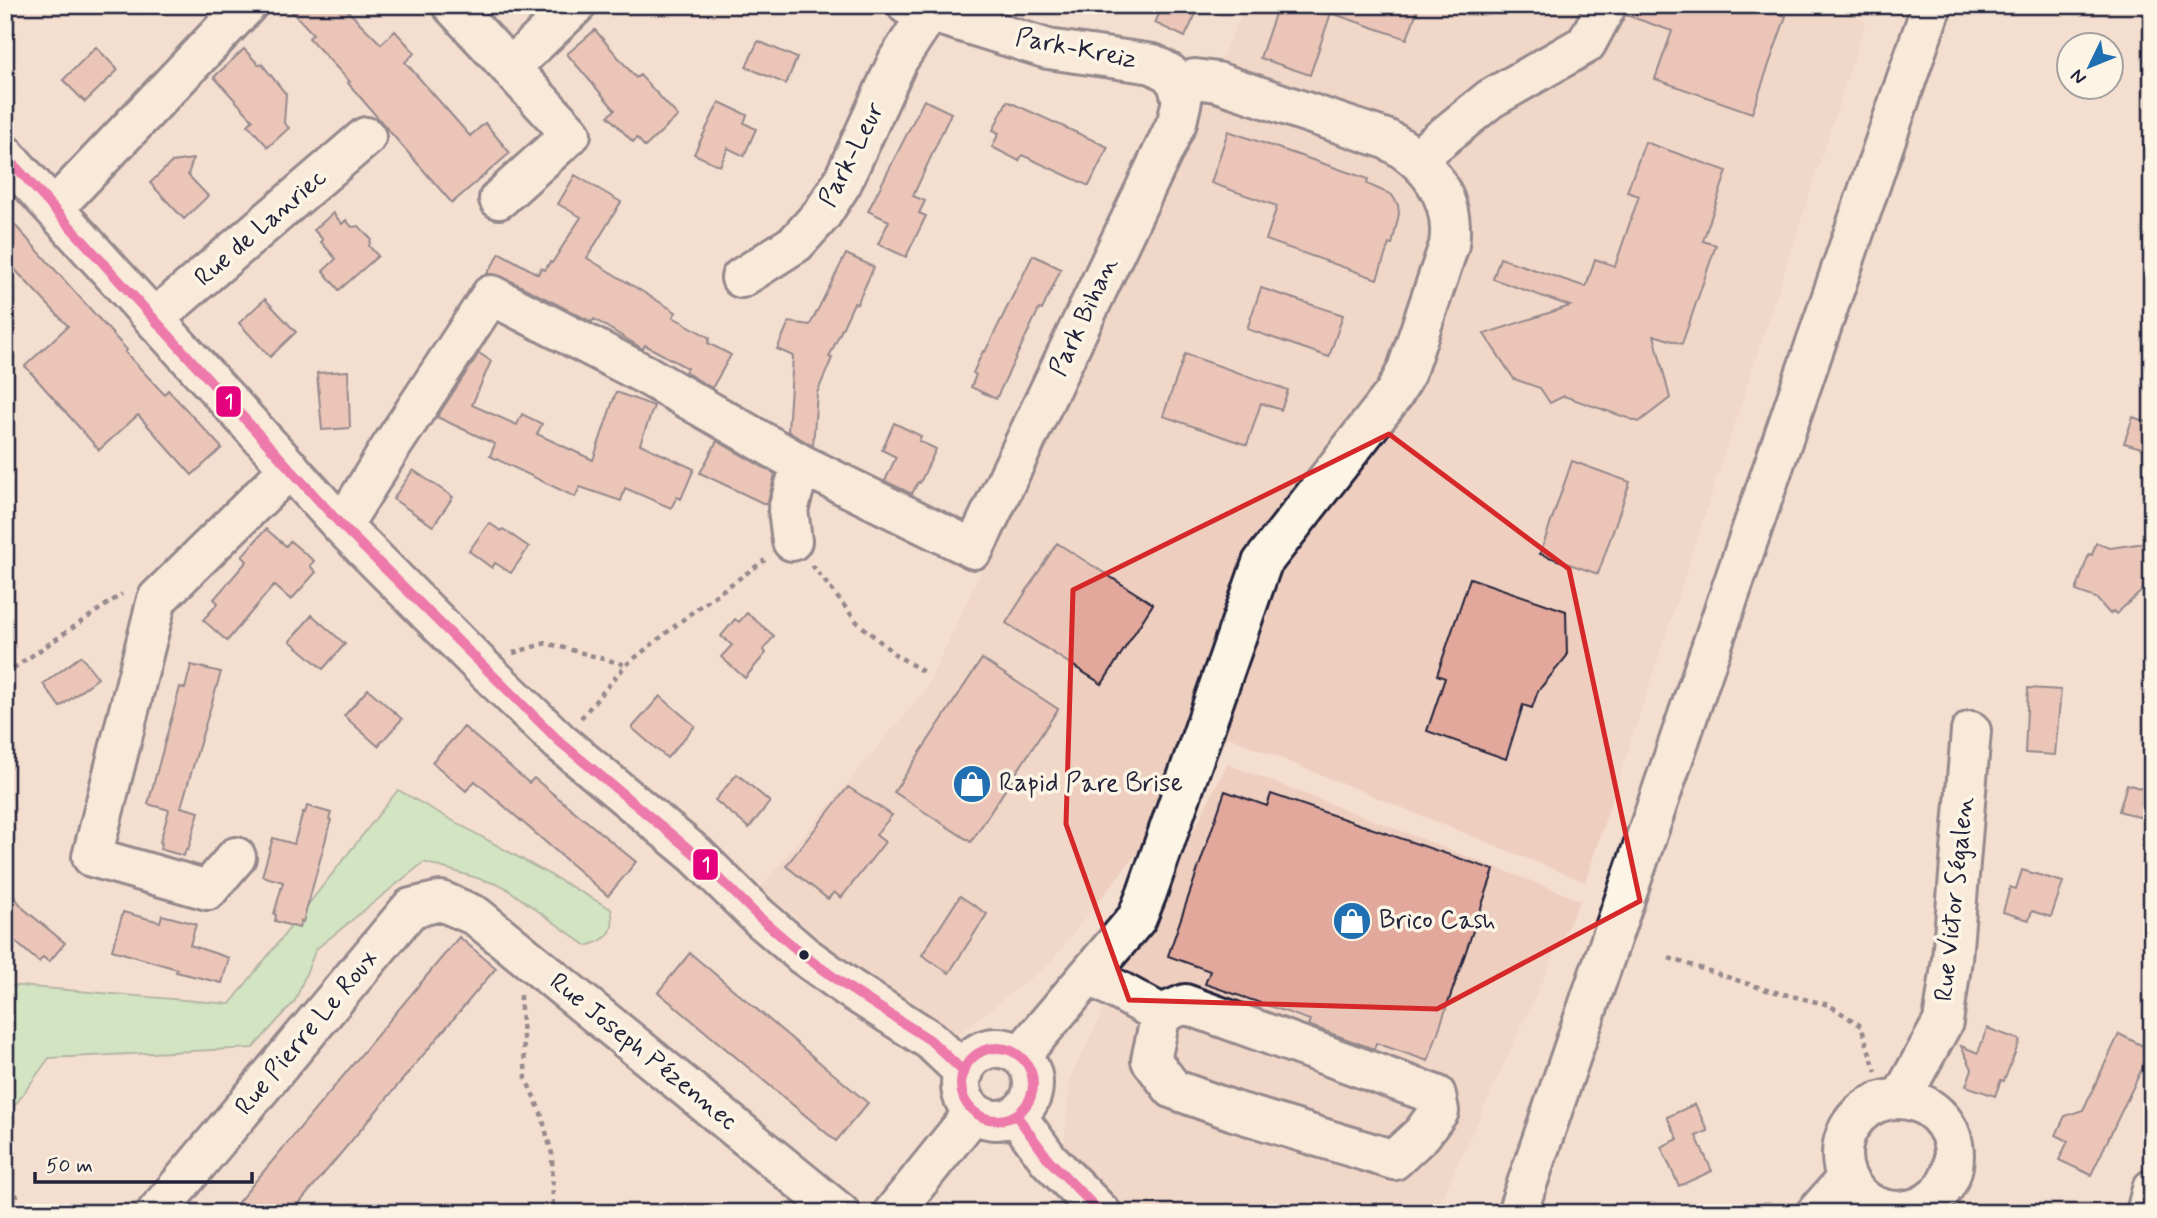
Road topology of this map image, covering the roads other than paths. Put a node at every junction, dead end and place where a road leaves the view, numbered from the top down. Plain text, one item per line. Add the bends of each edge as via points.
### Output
1 (247, 5) edge
2 (452, 5) edge
3 (576, 5) edge
4 (1607, 5) edge
5 (1932, 5) edge
6 (923, 8) edge
7 (510, 68) junction
8 (1177, 83) junction
9 (366, 137) dead end
10 (5, 155) edge
11 (1416, 159) junction
12 (499, 199) dead end
13 (54, 208) junction
14 (740, 278) dead end
15 (155, 318) junction
16 (801, 464) junction
17 (290, 468) junction
18 (342, 526) junction
19 (792, 541) road end
20 (1971, 731) dead end
21 (236, 858) dead end
22 (440, 901) joint
23 (1090, 975) junction
24 (1161, 1014) junction
25 (1020, 1056) junction
26 (964, 1072) junction
27 (1893, 1099) junction
28 (975, 1112) junction
29 (1016, 1115) junction
30 (1847, 1178) junction
31 (2152, 1189) edge
32 (1938, 1206) edge
33 (156, 1213) edge
34 (840, 1213) edge
35 (893, 1213) edge
36 (1101, 1213) edge
37 (1517, 1213) edge
38 (1816, 1213) edge
39 (2146, 1213) edge

1 - 13 street
2 - 7 street
3 - 7 street
4 - 11 street via 1586,44 1490,99
5 - 37 street
6 - 8 street, Park-Kreiz via 1048,49 1153,64
6 - 14 street, Park-Leur via 842,183 822,214 796,243
7 - 12 street via 571,134
8 - 11 street via 1195,79 1217,82 1386,139
8 - 16 street, Park Bihan via 1182,100 1177,122 974,549
9 - 15 street, Rue de Lanriec
10 - 13 street
11 - 23 street via 1437,183 1451,228 1406,372 1394,394 1262,564 1147,893 1136,918
13 - 15 street
15 - 17 street
16 - 18 street via 646,375 491,295
16 - 19 street via 788,510
17 - 18 street
17 - 21 street via 157,599 92,857 208,890
18 - 26 street via 561,743 696,855 759,917 803,955 930,1041
20 - 27 street, Rue Victor Ségalen via 1943,1022
22 - 33 street, Rue Pierre Le Roux via 411,908
22 - 34 street, Rue Joseph Pézennec via 475,916
23 - 24 street
23 - 25 street
24 - 24 street via 1151,1060 1173,1089 1234,1111 1394,1160 1439,1111 1436,1095 1185,1004
25 - 26 street via 1010,1050 985,1050
25 - 29 street via 1033,1077 1033,1090 1023,1111
26 - 28 street via 964,1100
27 - 30 street via 1873,1104 1852,1121 1842,1147
27 - 32 street via 1927,1105 1952,1137 1953,1170
28 - 29 street via 991,1120
28 - 35 street
29 - 36 street via 1049,1160
30 - 32 street via 1858,1194 1886,1210
30 - 38 street
31 - 39 street

